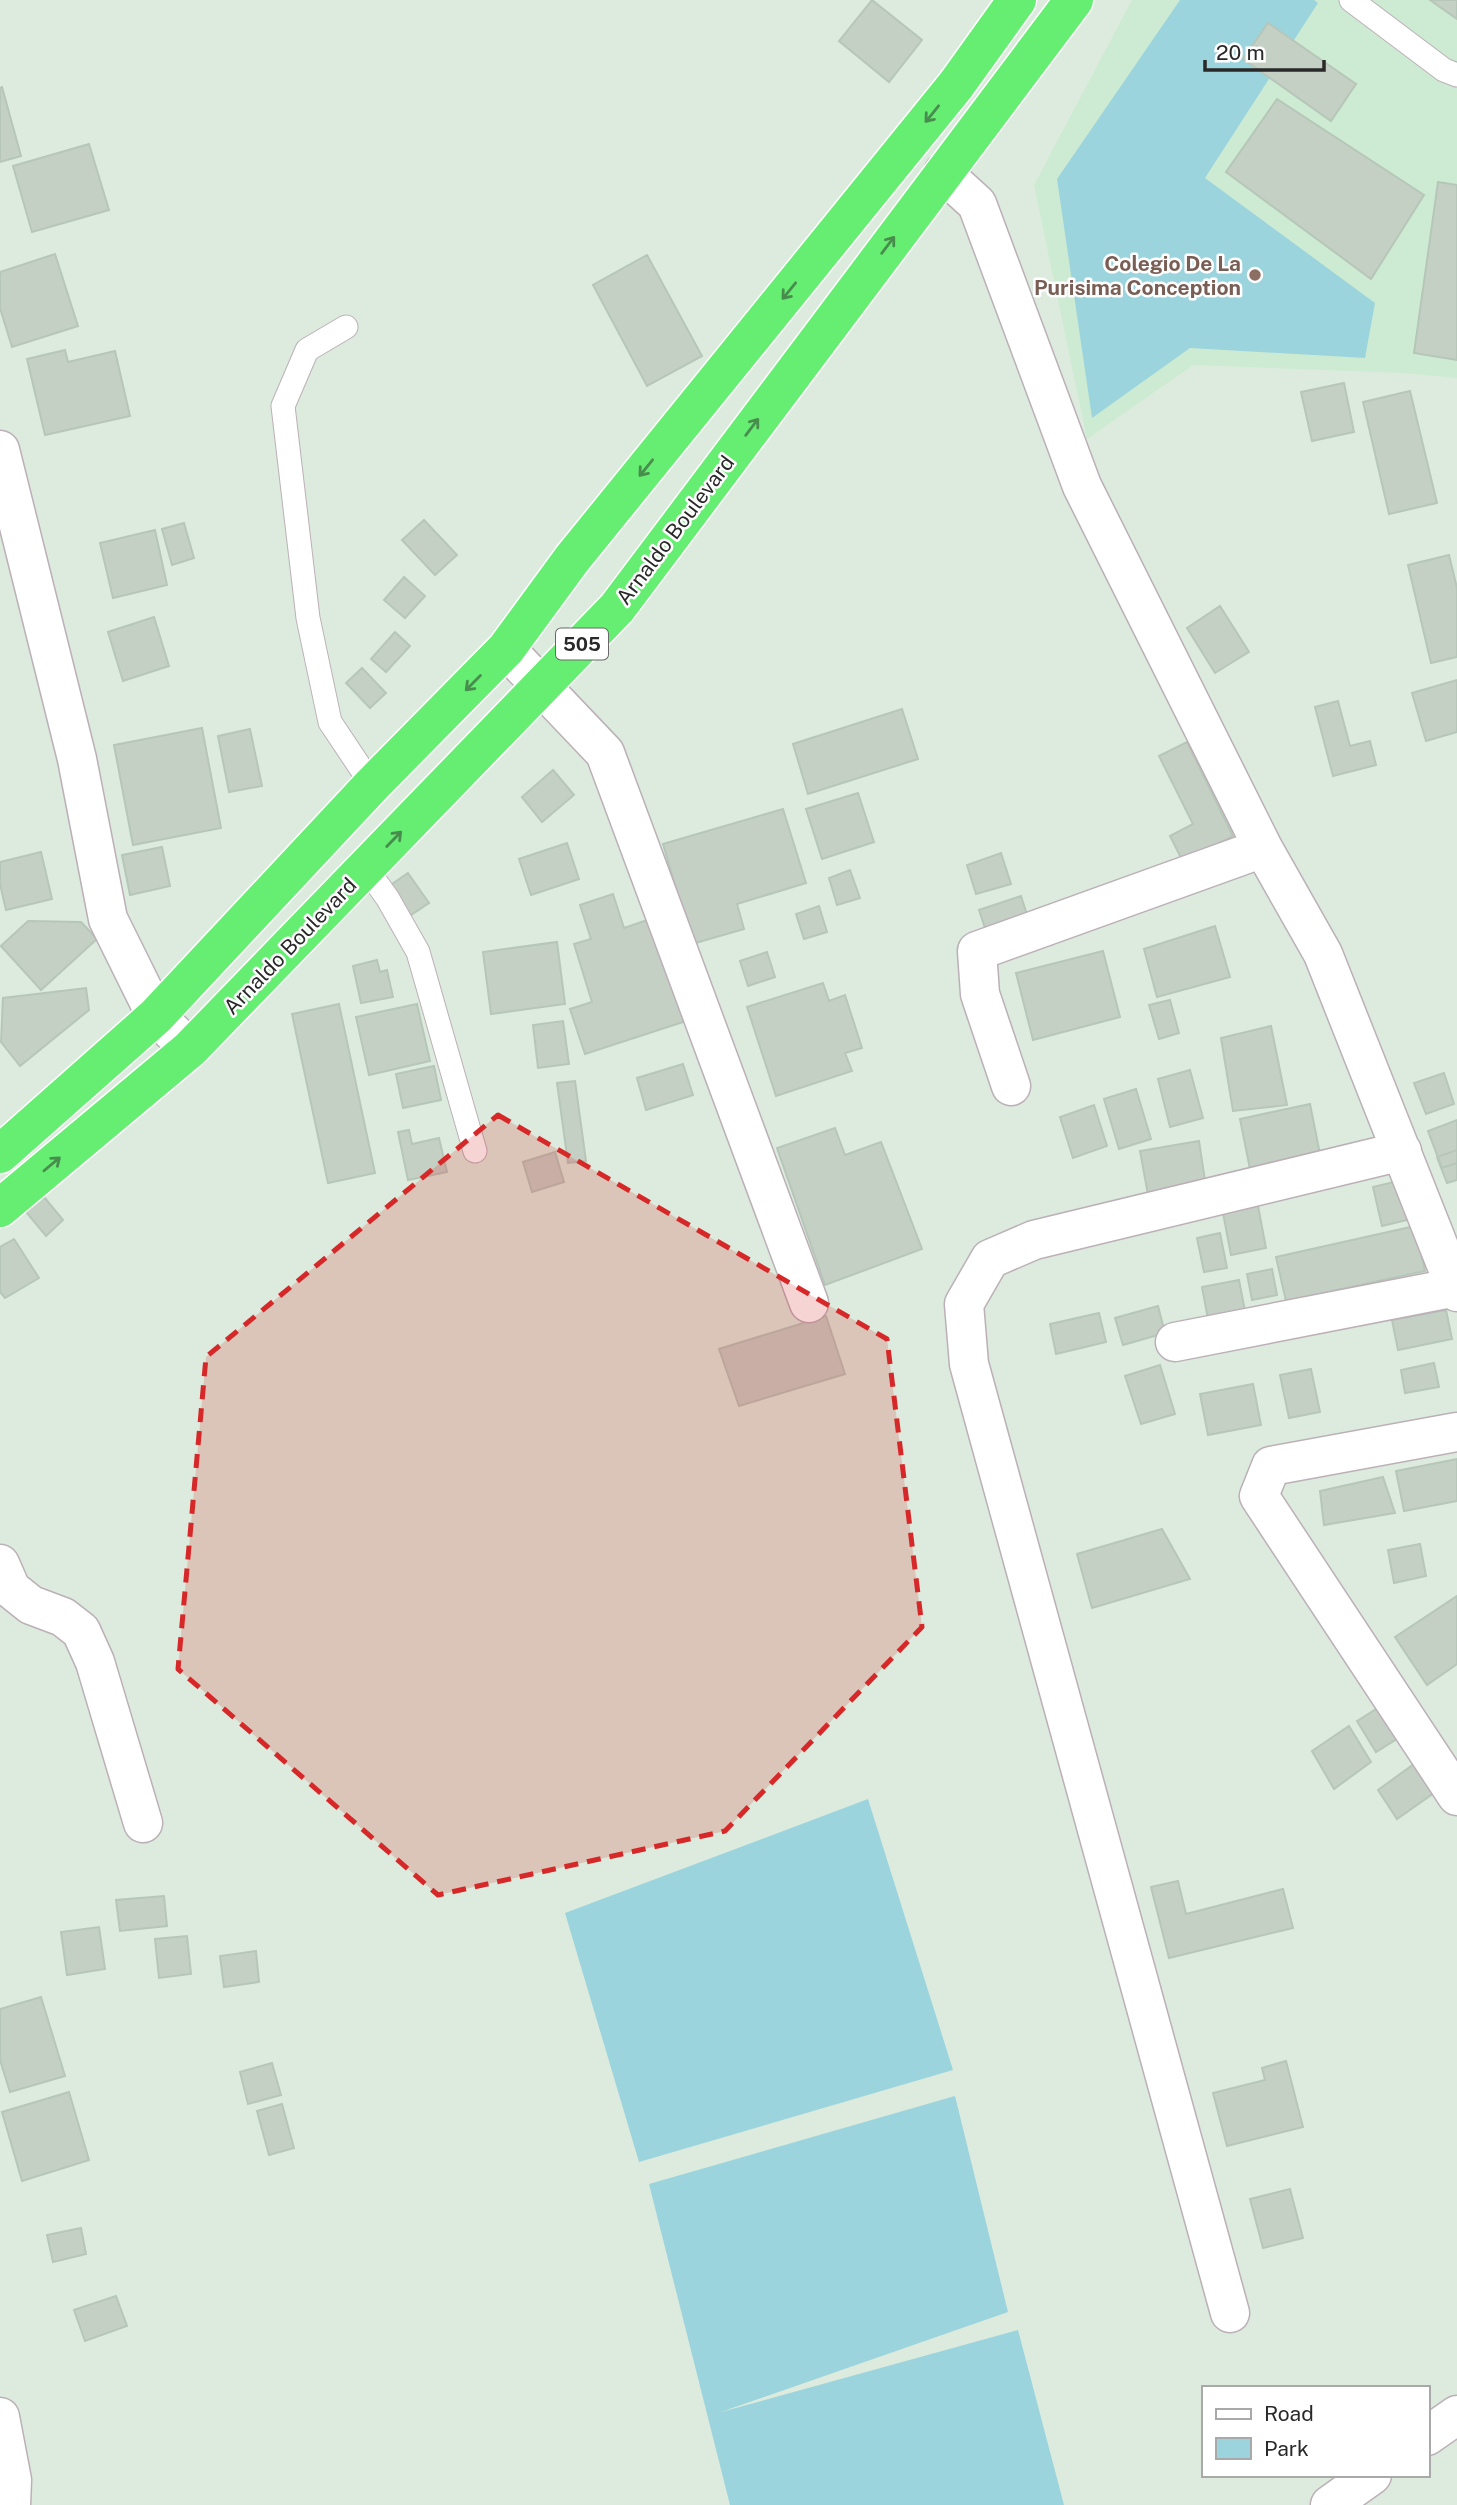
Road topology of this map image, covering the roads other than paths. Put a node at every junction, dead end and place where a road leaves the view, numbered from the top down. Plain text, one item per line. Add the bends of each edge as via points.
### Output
1 (1017, 0) edge
2 (1074, 0) edge
3 (1351, 0) edge
4 (1457, 75) edge
5 (956, 85) junction
6 (987, 114) junction
7 (943, 173) junction
8 (346, 327) dead end
9 (0, 450) edge
10 (506, 649) junction
11 (542, 686) junction
12 (372, 785) junction
13 (1263, 848) junction
14 (366, 868) junction
15 (156, 1016) junction
16 (190, 1049) junction
17 (1011, 1086) dead end
18 (1402, 1151) junction
19 (475, 1152) dead end
20 (0, 1154) edge
21 (0, 1208) edge
22 (1456, 1289) edge
23 (809, 1303) dead end
24 (1175, 1342) dead end
25 (1457, 1432) edge
26 (0, 1564) edge
27 (1457, 1796) edge
28 (143, 1823) dead end
29 (1230, 2313) dead end
30 (1457, 2415) edge
31 (0, 2417) edge
32 (1429, 2435) edge
33 (1369, 2477) edge
34 (10, 2505) edge
35 (1330, 2505) edge

1 - 5 highway, 505
2 - 6 highway, Arnaldo Boulevard / 505
3 - 4 lane
5 - 6 street
5 -> 10 highway, 505 via 572,559
6 - 7 highway, Arnaldo Boulevard / 505
11 -> 7 highway, Arnaldo Boulevard / 505 via 617,608
7 - 13 street via 978,204 1082,486
8 - 12 lane via 307,350 283,406 308,618 330,722
9 - 15 street via 77,759 108,919
10 - 11 street
10 -> 12 highway, 505
14 -> 11 highway, Arnaldo Boulevard / 505
11 - 23 street via 605,753
12 - 15 highway, 505
13 - 17 street via 977,951 980,994
13 - 18 street via 1323,954
14 - 16 highway, Arnaldo Boulevard / 505
14 - 19 lane via 418,952
15 - 16 street
15 - 20 highway, 505
21 -> 16 highway, Arnaldo Boulevard / 505
18 - 22 street
18 - 29 street via 1034,1240 990,1259 964,1304 969,1364
22 - 24 street
25 - 27 street via 1272,1466 1259,1496
26 - 28 street via 11,1589 81,1631 95,1662
30 - 32 street
31 - 34 street via 12,2480
33 - 35 street

